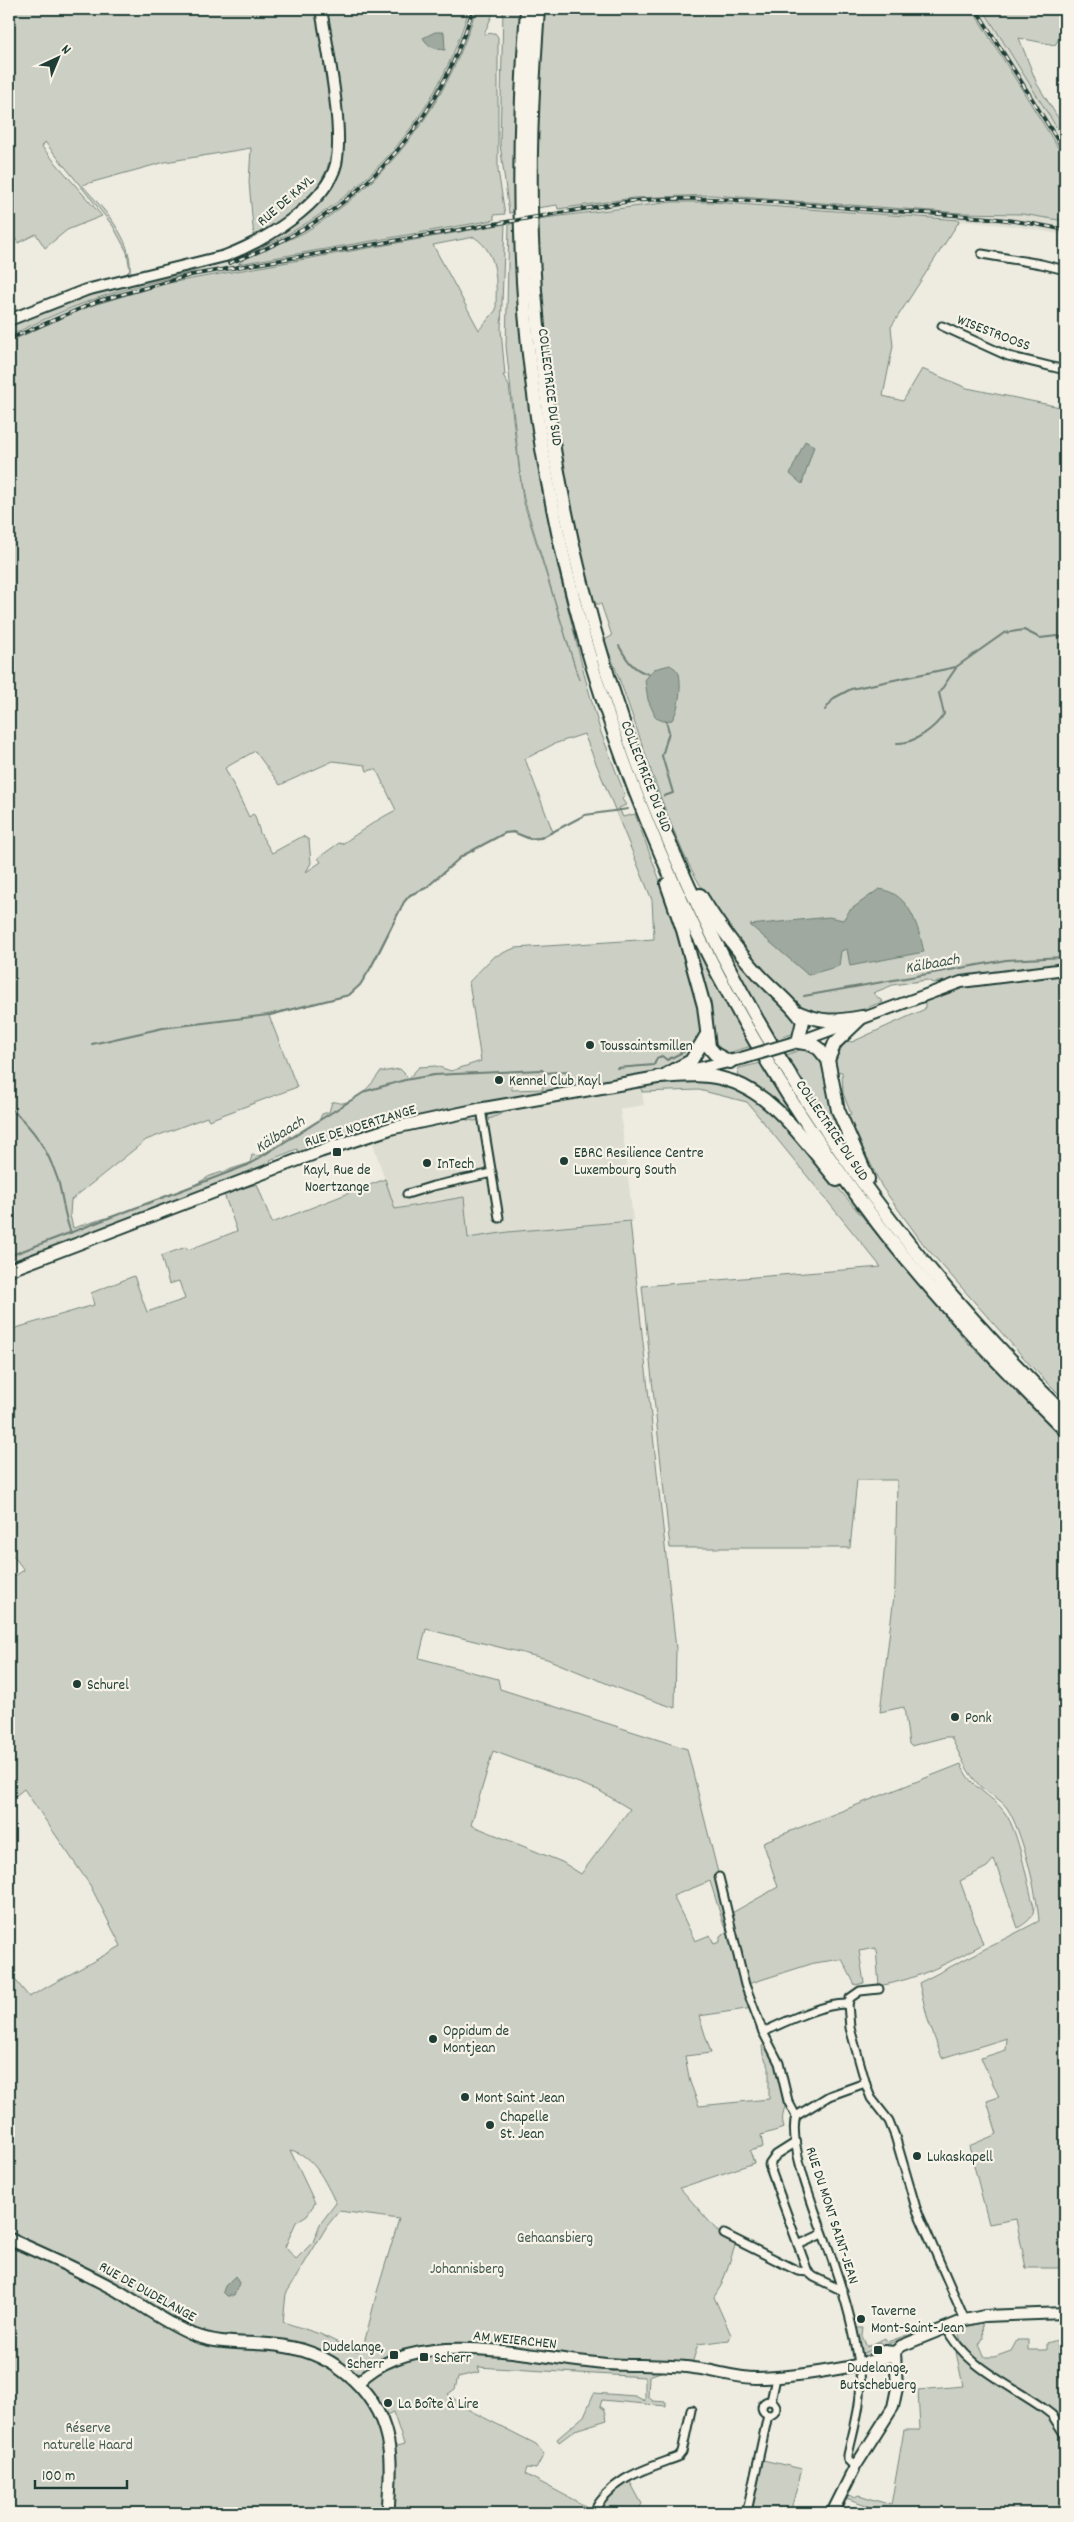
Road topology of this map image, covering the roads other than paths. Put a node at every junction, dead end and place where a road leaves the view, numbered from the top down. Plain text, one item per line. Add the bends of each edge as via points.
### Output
1 (321, 9) edge
2 (527, 9) edge
3 (538, 9) edge
4 (982, 254) dead end
5 (1065, 270) edge
6 (9, 320) edge
7 (942, 326) dead end
8 (1065, 370) edge
9 (648, 828) junction
10 (668, 841) junction
11 (1065, 969) edge
12 (798, 1012) junction
13 (862, 1017) junction
14 (706, 1036) junction
15 (795, 1042) junction
16 (736, 1060) junction
17 (828, 1060) junction
18 (658, 1078) junction
19 (736, 1082) junction
20 (481, 1108) junction
21 (492, 1173) junction
22 (407, 1194) dead end
23 (499, 1218) dead end
24 (885, 1223) junction
25 (9, 1270) edge
26 (1065, 1414) edge
27 (1065, 1430) edge
28 (719, 1877) dead end
29 (879, 1989) dead end
30 (848, 2004) junction
31 (763, 2032) junction
32 (865, 2083) junction
33 (796, 2116) junction
34 (796, 2143) junction
35 (724, 2234) dead end
36 (822, 2234) junction
37 (9, 2239) edge
38 (798, 2245) junction
39 (808, 2272) junction
40 (843, 2291) junction
41 (1065, 2313) edge
42 (965, 2320) junction
43 (946, 2327) junction
44 (894, 2354) junction
45 (859, 2364) junction
46 (776, 2378) junction
47 (358, 2383) junction
48 (691, 2410) dead end
49 (1065, 2435) edge
50 (854, 2467) junction
51 (388, 2513) edge
52 (593, 2513) edge
53 (725, 2513) edge
54 (732, 2513) edge
55 (742, 2513) edge
56 (832, 2513) edge

1 - 6 main road, RUE DE KAYL via 337,132 336,163 328,182 295,215 252,245 225,256 79,292
2 - 9 highway, COLLECTRICE DU SUD via 522,78 520,203 532,379 557,527 584,637 600,696
3 - 10 highway, COLLECTRICE DU SUD via 530,158 532,252 542,372 557,468 571,542 598,647 636,761
4 - 5 street
7 - 8 street, WISESTROOSS via 1008,356
9 - 14 highway via 704,1006
9 - 24 highway, COLLECTRICE DU SUD via 737,1008 804,1119
10 - 12 highway via 736,948 770,987
10 - 24 highway, COLLECTRICE DU SUD via 709,931 780,1060
11 - 13 main road via 961,982
12 - 13 highway via 815,1020 832,1022
12 - 15 highway via 803,1022
13 - 15 main road
13 - 17 highway via 834,1043
14 - 16 highway via 715,1054
14 - 18 highway via 691,1061
15 - 16 main road, RUE DE NOERTZANGE, bridge
15 - 17 highway via 812,1044
16 - 18 main road, RUE DE NOERTZANGE
16 - 19 highway via 733,1072
17 - 24 highway via 830,1080 846,1132 862,1169 884,1205
18 - 19 highway via 706,1076
18 - 20 main road, RUE DE NOERTZANGE
19 - 24 highway via 782,1116 861,1209
20 - 21 street
20 - 25 main road, RUE DE NOERTZANGE via 392,1128 321,1151
21 - 22 street
21 - 23 street
24 - 26 highway, COLLECTRICE DU SUD
24 - 27 highway, COLLECTRICE DU SUD via 973,1336
28 - 31 street, RUE DU MONT SAINT-JEAN via 737,1960
29 - 30 street via 854,1994
30 - 31 street via 792,2019
30 - 32 street via 848,2016
31 - 33 street, RUE DU MONT SAINT-JEAN via 779,2063 788,2101
32 - 33 street via 829,2096
32 - 42 street via 895,2136 916,2208
33 - 34 street, RUE DU MONT SAINT-JEAN via 793,2126
34 - 36 street, RUE DU MONT SAINT-JEAN
34 - 38 street via 776,2154 769,2165
35 - 39 street via 798,2271
36 - 38 street
36 - 40 street, RUE DU MONT SAINT-JEAN
37 - 47 main road, RUE DE DUDELANGE via 90,2276 180,2329 221,2342 301,2349 329,2361
38 - 39 street
39 - 40 street
40 - 45 street, RUE DU MONT SAINT-JEAN
41 - 42 main road via 1004,2314
42 - 43 main road
43 - 44 main road via 901,2346
43 - 49 street via 963,2354 1052,2415
44 - 45 main road via 882,2352
44 - 50 main road via 897,2388 893,2407
45 - 46 main road
45 - 50 street, RUE DU MONT SAINT-JEAN via 860,2396 848,2454 848,2460
46 - 47 main road, AM WEIERCHEN via 753,2378 691,2367 605,2364 462,2348 429,2351 391,2360 376,2367
46 - 55 street via 770,2401 776,2409 768,2415 748,2507
47 - 51 main road, RUE DE DUDELANGE via 376,2409 387,2439 390,2460
48 - 52 street via 678,2458 627,2476 612,2486
50 - 56 main road
53 - 54 street

